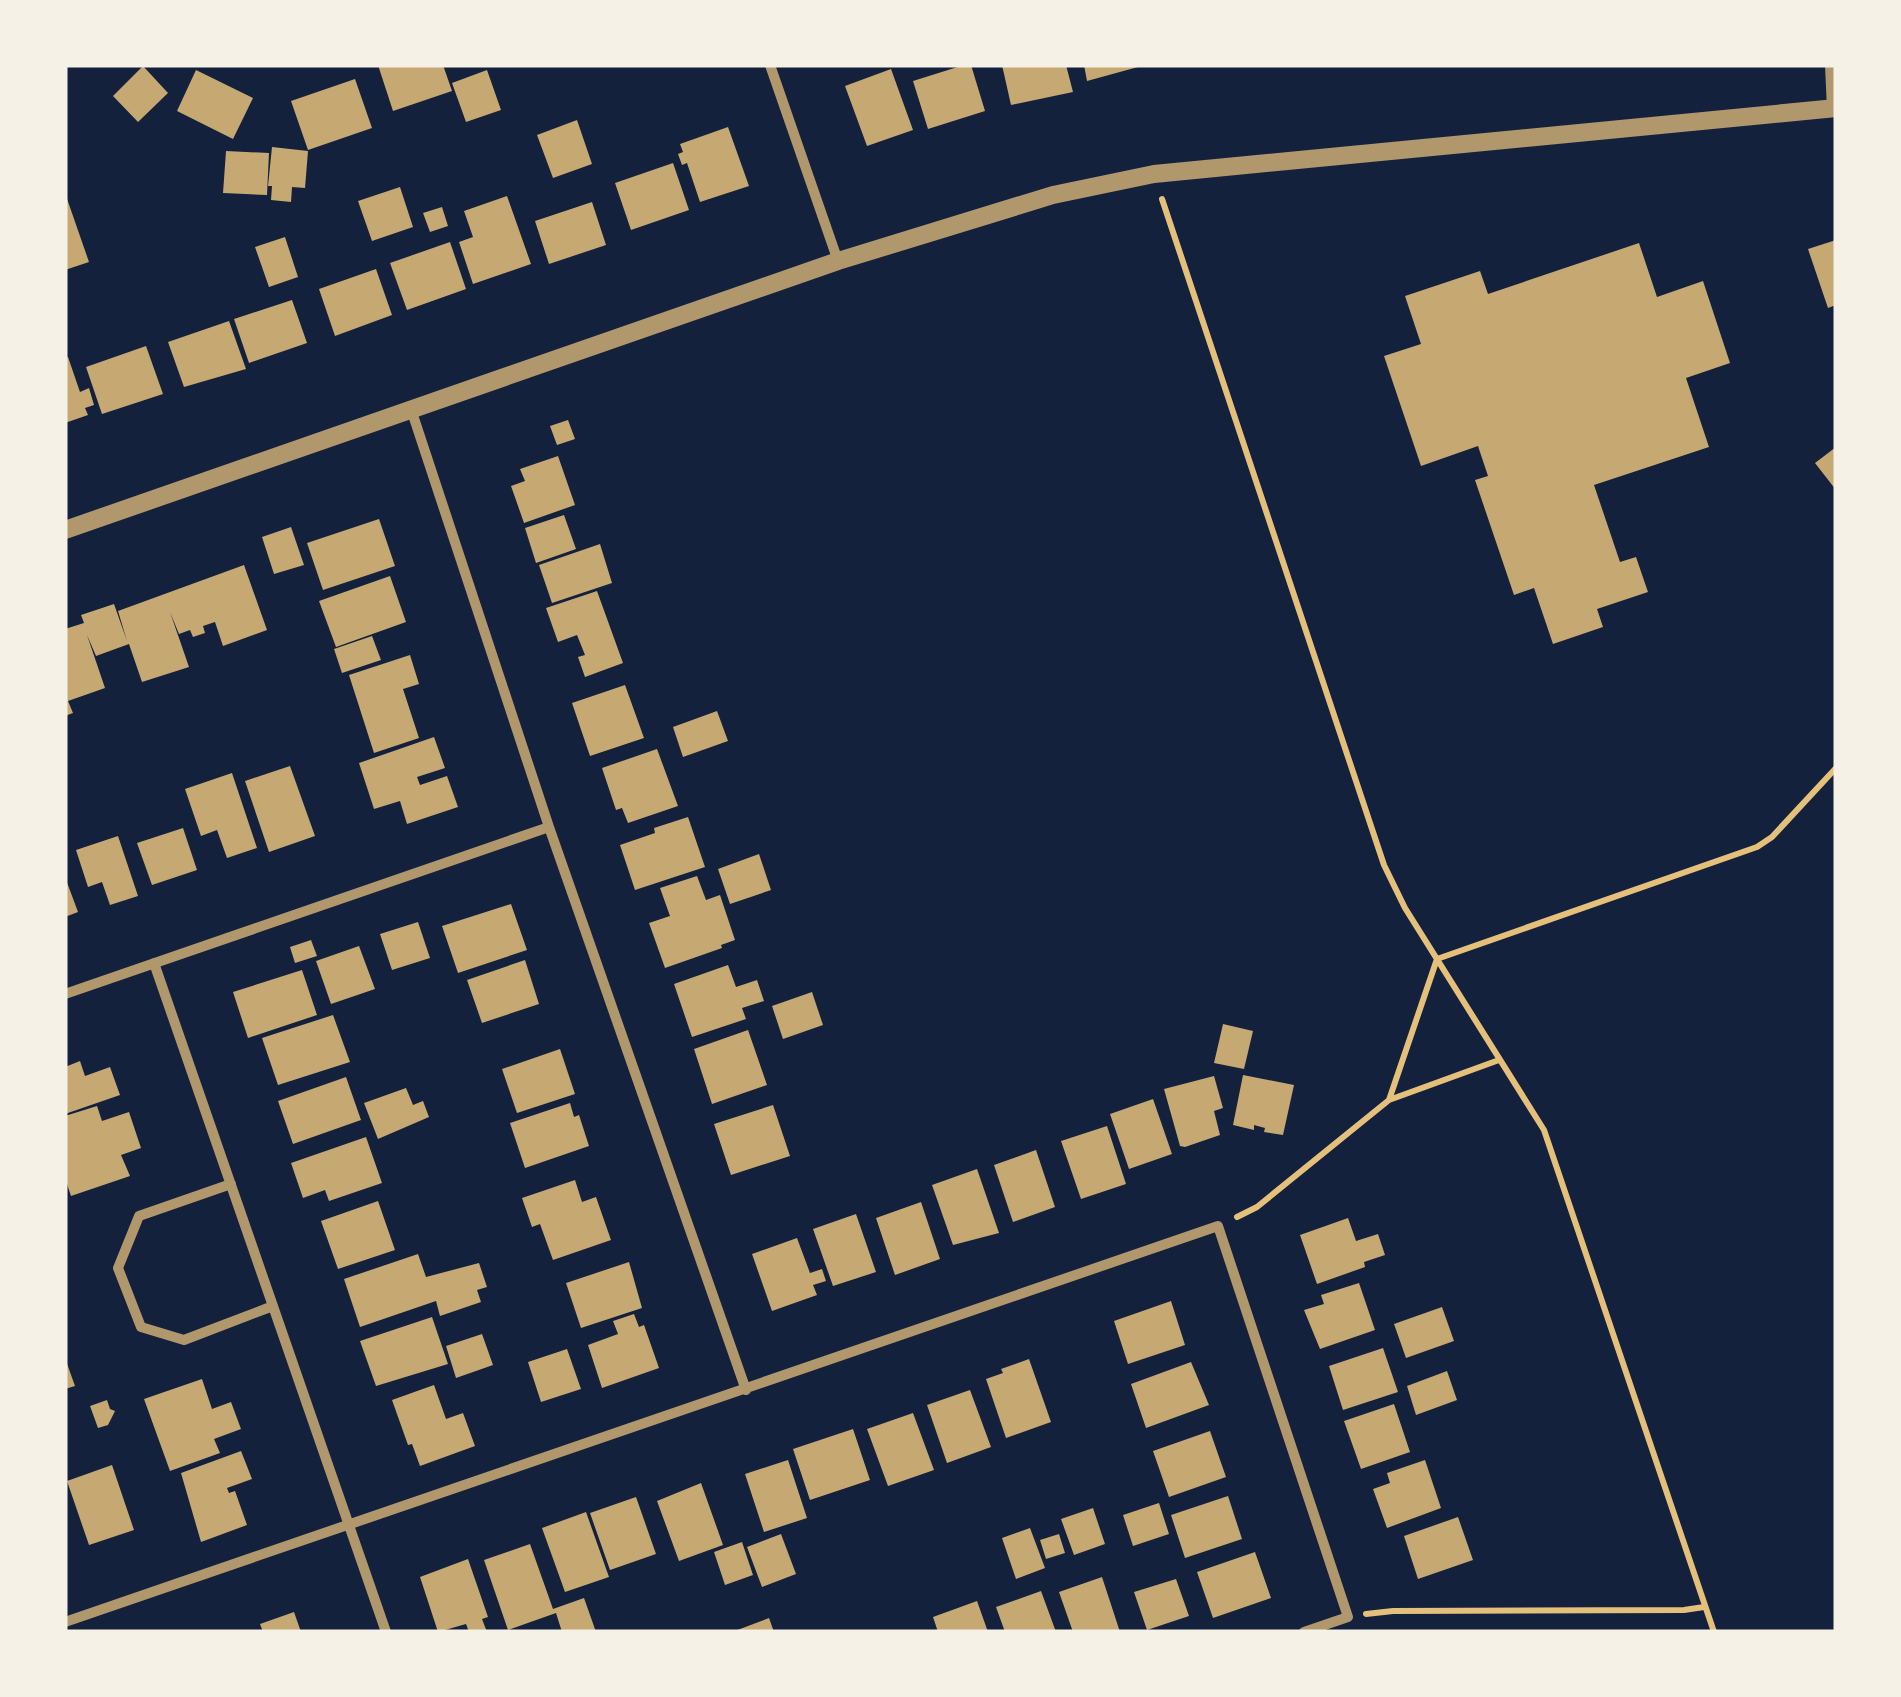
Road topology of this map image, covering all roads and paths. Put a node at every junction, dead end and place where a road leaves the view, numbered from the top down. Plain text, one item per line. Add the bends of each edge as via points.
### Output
1 (770, 65) edge
2 (1830, 65) edge
3 (1834, 108) edge
4 (1154, 174) junction
5 (838, 262) junction
6 (411, 409) junction
7 (65, 530) edge
8 (1836, 768) edge
9 (549, 827) junction
10 (1438, 959) junction
11 (154, 963) junction
12 (65, 994) edge
13 (1498, 1060) junction
14 (1389, 1100) junction
15 (231, 1184) junction
16 (1218, 1226) junction
17 (273, 1306) junction
18 (746, 1390) junction
19 (348, 1526) junction
20 (1704, 1607) junction
21 (1348, 1617) junction
22 (65, 1622) edge
23 (386, 1632) edge
24 (1304, 1632) edge
25 (1714, 1632) edge

1 - 5 street
2 - 3 street
3 - 4 street
4 - 5 street via 1053,196
4 - 10 path via 1384,865
5 - 6 street
6 - 7 street
6 - 9 street
8 - 10 path via 1757,847
9 - 11 street
9 - 18 street
10 - 13 path
10 - 14 path
11 - 12 street
11 - 15 street
13 - 14 path
13 - 20 path via 1544,1130
14 - 16 path via 1257,1207
15 - 17 street
15 - 17 street via 139,1216 118,1268 141,1327 184,1340
16 - 18 street
16 - 21 street
17 - 19 street
18 - 19 street
19 - 22 street
19 - 23 street
20 - 21 path
20 - 25 path
21 - 24 street

